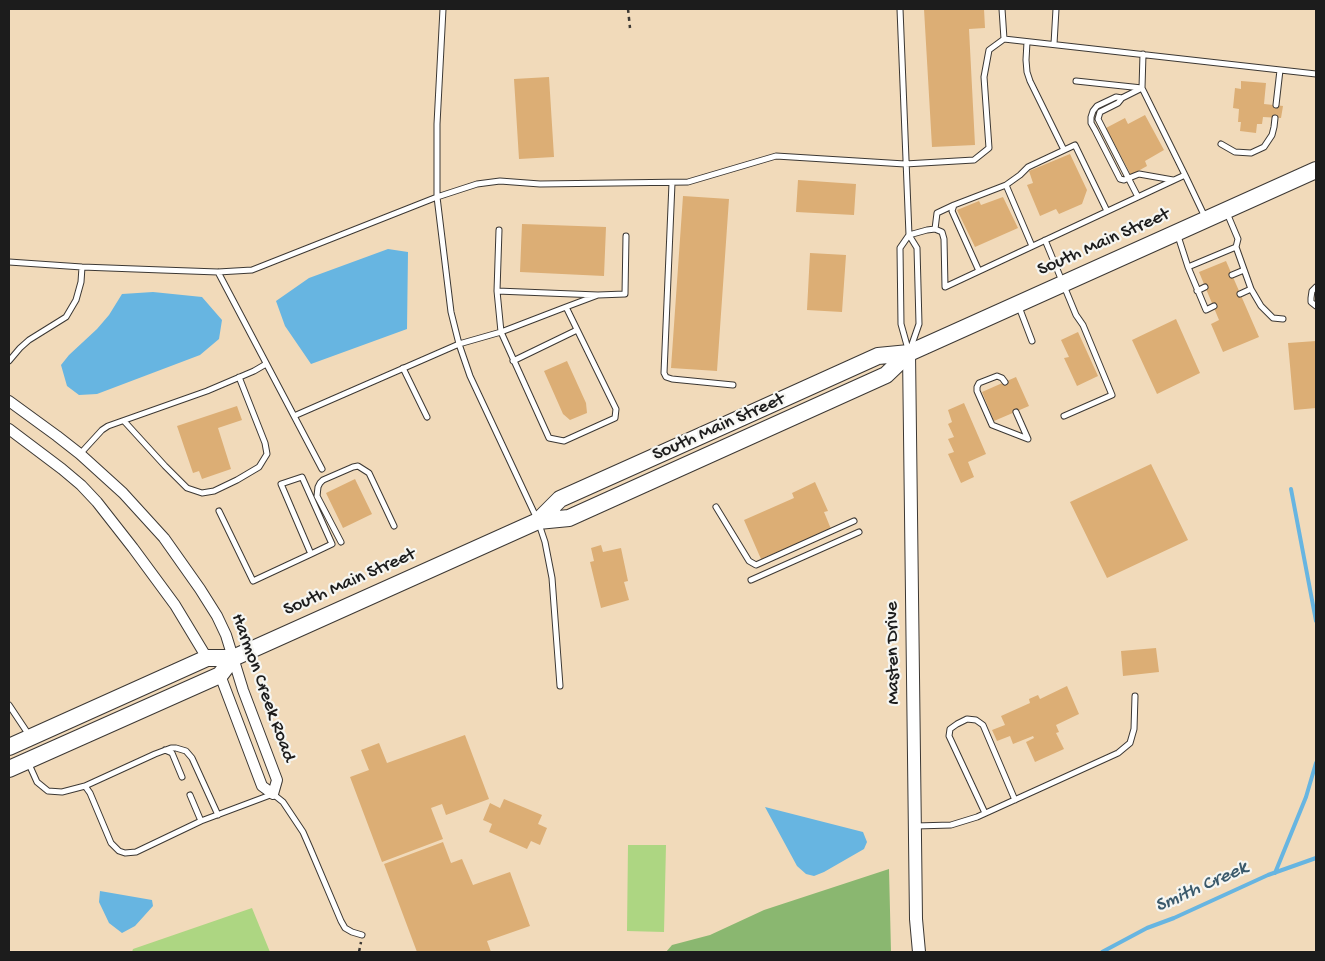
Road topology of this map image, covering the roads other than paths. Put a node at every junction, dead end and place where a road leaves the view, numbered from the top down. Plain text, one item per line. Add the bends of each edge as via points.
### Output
1 (444, 9) edge
2 (900, 9) edge
3 (1002, 9) edge
4 (1056, 9) edge
5 (1004, 39) junction
6 (1027, 42) junction
7 (1054, 44) junction
8 (1143, 54) junction
9 (1280, 70) junction
10 (1316, 74) edge
11 (1076, 80) dead end
12 (1142, 88) junction
13 (1276, 106) dead end
14 (1275, 118) dead end
15 (1221, 144) dead end
16 (1064, 150) junction
17 (905, 164) junction
18 (1316, 170) edge
19 (1185, 175) junction
20 (1128, 179) junction
21 (1174, 180) junction
22 (672, 183) junction
23 (1006, 185) junction
24 (1138, 197) junction
25 (436, 198) junction
26 (954, 205) junction
27 (1226, 210) junction
28 (1107, 211) junction
29 (1206, 220) junction
30 (935, 229) junction
31 (499, 230) dead end
32 (1177, 233) junction
33 (909, 234) junction
34 (626, 236) dead end
35 (1045, 240) junction
36 (1032, 246) junction
37 (1236, 247) junction
38 (9, 262) edge
39 (82, 267) junction
40 (1188, 267) junction
41 (1244, 270) junction
42 (979, 271) junction
43 (218, 272) junction
44 (1232, 275) dead end
45 (1064, 284) junction
46 (1205, 286) dead end
47 (1316, 287) edge
48 (1251, 289) junction
49 (1197, 290) junction
50 (497, 291) junction
51 (1240, 294) dead end
52 (598, 295) junction
53 (1018, 304) junction
54 (1214, 306) dead end
55 (1316, 306) edge
56 (566, 307) junction
57 (1283, 319) dead end
58 (577, 330) junction
59 (501, 332) junction
60 (1032, 341) dead end
61 (459, 344) junction
62 (909, 353) junction
63 (513, 360) junction
64 (9, 361) edge
65 (266, 364) junction
66 (403, 368) junction
67 (239, 377) junction
68 (1005, 382) dead end
69 (733, 386) dead end
70 (9, 401) edge
71 (1016, 412) dead end
72 (294, 416) junction
73 (1064, 416) dead end
74 (427, 417) dead end
75 (124, 421) junction
76 (9, 429) edge
77 (80, 454) junction
78 (322, 469) dead end
79 (716, 507) dead end
80 (219, 511) dead end
81 (538, 521) junction
82 (854, 521) dead end
83 (394, 526) dead end
84 (859, 532) dead end
85 (341, 542) dead end
86 (311, 554) junction
87 (751, 580) dead end
88 (207, 658) junction
89 (233, 658) junction
90 (220, 675) junction
91 (560, 686) dead end
92 (1135, 696) dead end
93 (9, 705) edge
94 (31, 737) junction
95 (9, 747) edge
96 (165, 750) junction
97 (28, 762) junction
98 (9, 769) edge
99 (182, 777) dead end
100 (85, 786) junction
101 (273, 794) junction
102 (190, 795) dead end
103 (1015, 800) junction
104 (984, 813) junction
105 (218, 815) junction
106 (201, 821) junction
107 (915, 826) junction
108 (362, 935) dead end
109 (919, 952) edge

1 - 25 lane via 436,124
2 - 17 lane
3 - 5 lane
4 - 7 lane
5 - 6 lane
5 - 17 lane via 989,50 984,77 989,148 974,160
6 - 7 lane
6 - 16 lane via 1030,81
7 - 8 lane
8 - 9 lane
8 - 12 lane
9 - 10 lane
9 - 13 lane
11 - 12 lane
12 - 19 lane
12 - 20 lane via 1100,112 1098,120
14 - 15 lane via 1272,135 1264,147 1251,153 1235,152
16 - 23 lane via 1028,167
16 - 28 lane via 1075,145
17 - 22 lane via 776,156 688,182
17 - 33 lane
18 - 27 main road, South Main Street
19 - 21 lane
19 - 29 lane
20 - 21 lane via 1139,174
20 - 24 lane
21 - 24 lane
22 - 25 lane via 540,184 500,181 477,184
22 - 69 lane via 664,373 672,379
23 - 26 lane
23 - 36 lane
24 - 28 lane
25 - 43 lane via 252,270
25 - 61 lane via 451,312
26 - 30 lane via 937,212
26 - 42 lane via 952,211
27 - 29 main road, South Main Street
27 - 37 lane via 1238,239
28 - 35 lane
29 - 32 main road, South Main Street
30 - 33 lane
30 - 42 lane via 942,232 944,239 944,286
31 - 50 lane
32 - 40 lane
32 - 45 main road, South Main Street
33 - 62 lane via 917,248 918,324
33 - 62 lane via 900,248 901,324
34 - 52 lane via 625,294
35 - 36 lane
35 - 45 lane
36 - 42 lane
37 - 40 lane
37 - 41 lane
38 - 39 lane
39 - 43 lane
39 - 64 lane via 76,300 66,317 29,340
40 - 49 lane
41 - 44 lane
41 - 48 lane
43 - 65 lane
45 - 53 main road, South Main Street
45 - 73 lane via 1112,395
46 - 49 lane
47 - 55 lane via 1310,298
48 - 51 lane
48 - 57 lane via 1266,312 1273,318
49 - 54 lane via 1206,310
50 - 52 lane
50 - 59 lane
52 - 56 lane
53 - 60 lane
53 - 62 main road, South Main Street
56 - 58 lane
56 - 59 lane
58 - 63 lane
58 - 63 lane via 616,409 615,418 564,441 549,438
59 - 61 lane
59 - 63 lane
61 - 66 lane
61 - 81 lane via 470,376
62 - 81 main road, South Main Street via 878,356 560,499
62 - 107 street, Masten Drive
65 - 67 lane
65 - 72 lane
66 - 72 lane
66 - 74 lane
67 - 75 lane
67 - 75 lane via 267,454 259,467 214,491 202,493 187,488
68 - 71 lane via 997,376 978,383 977,391 992,425 1028,439
70 - 77 street, Harmon Creek Road
72 - 78 lane
75 - 77 lane via 102,430
76 - 88 street, Harmon Creek Road via 62,469 97,502 175,605
77 - 89 street, Harmon Creek Road via 123,493 179,559 224,628
79 - 82 lane via 749,561 756,565
80 - 86 lane via 252,581
81 - 89 main road, South Main Street
81 - 91 lane via 552,578
83 - 85 lane via 369,473 358,466 353,467 323,480 318,487 317,496
84 - 87 lane
86 - 86 lane via 281,484 302,478 332,544
88 - 89 main road, South Main Street
88 - 90 street, Harmon Creek Road
88 - 94 main road, South Main Street
89 - 90 main road, South Main Street
89 - 101 street, Harmon Creek Road via 277,780
90 - 97 main road, South Main Street
90 - 101 street, Harmon Creek Road via 262,786
92 - 103 lane via 1130,743 1118,754
93 - 94 lane
94 - 95 main road, South Main Street
96 - 99 lane via 172,753
96 - 100 lane
96 - 105 lane via 176,748 189,753
97 - 98 main road, South Main Street
97 - 100 lane via 37,782 48,791 62,792
100 - 106 lane via 111,843 125,853 136,852
101 - 105 lane
101 - 108 lane via 283,802 302,832 345,928
102 - 106 lane
103 - 104 lane
103 - 104 lane via 983,724 967,719 950,729 949,736
104 - 107 lane via 951,824
105 - 106 lane
107 - 109 street, Masten Drive

